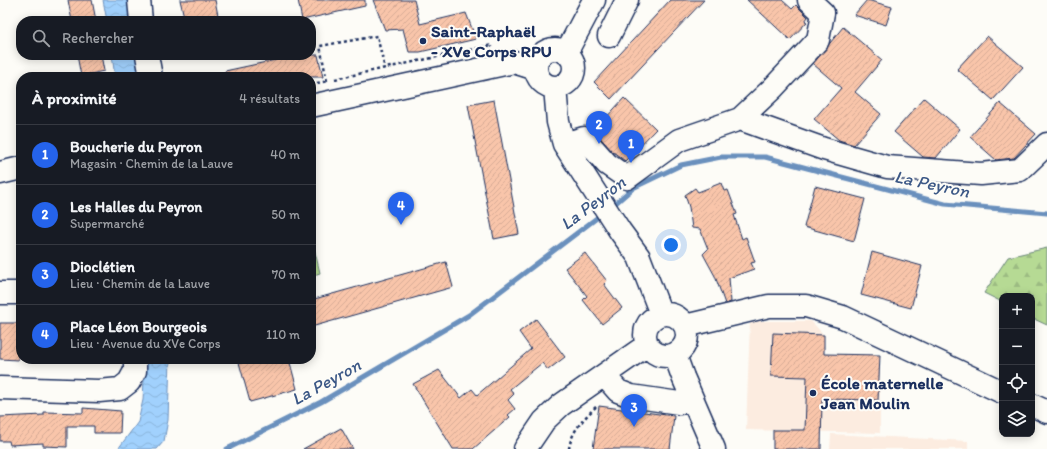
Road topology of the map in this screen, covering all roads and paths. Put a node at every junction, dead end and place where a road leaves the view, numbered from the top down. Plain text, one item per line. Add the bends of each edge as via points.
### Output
1 (138, 0) edge
2 (594, 0) edge
3 (627, 0) edge
4 (809, 0) edge
5 (140, 16) edge
6 (609, 36) dead end
7 (566, 54) junction
8 (148, 60) edge
9 (536, 68) junction
10 (150, 72) edge
11 (327, 81) dead end
12 (555, 87) junction
13 (389, 88) junction
14 (316, 105) edge
15 (740, 119) junction
16 (564, 144) junction
17 (1047, 144) edge
18 (16, 169) edge
19 (0, 173) edge
20 (0, 293) edge
21 (16, 293) edge
22 (661, 314) junction
23 (685, 326) junction
24 (647, 345) junction
25 (675, 355) junction
26 (136, 364) edge
27 (609, 381) junction
28 (0, 388) edge
29 (999, 391) edge
30 (692, 400) junction
31 (1035, 406) edge
32 (1047, 412) edge
33 (525, 449) edge
34 (569, 449) edge
35 (714, 449) edge

1 - 5 street
2 - 7 street
3 - 6 street
4 - 15 street via 823,13 818,40
7 - 9 street via 560,50 546,52 540,56
7 - 12 street via 574,66 573,73 563,85
8 - 10 street
9 - 12 street via 541,81 547,86
9 - 13 street via 514,62
11 - 13 path via 320,46 378,36
12 - 16 street via 558,122
13 - 14 street
15 - 16 street via 679,140 627,178 607,164 584,138
15 - 17 street via 824,149 886,167 981,174 1020,170
16 - 22 street via 639,257
18 - 19 street
20 - 21 street
22 - 23 street via 675,316
22 - 24 street via 647,326
23 - 25 street via 688,332 685,346
23 - 29 street via 769,306 806,306 843,317
24 - 25 street via 662,356
24 - 27 street
25 - 30 street
26 - 28 street via 136,371 129,382 120,389 99,391
27 - 30 street via 618,391 632,396 679,403
27 - 33 street via 561,405 544,421
27 - 34 path via 582,419
30 - 35 street
31 - 32 street

